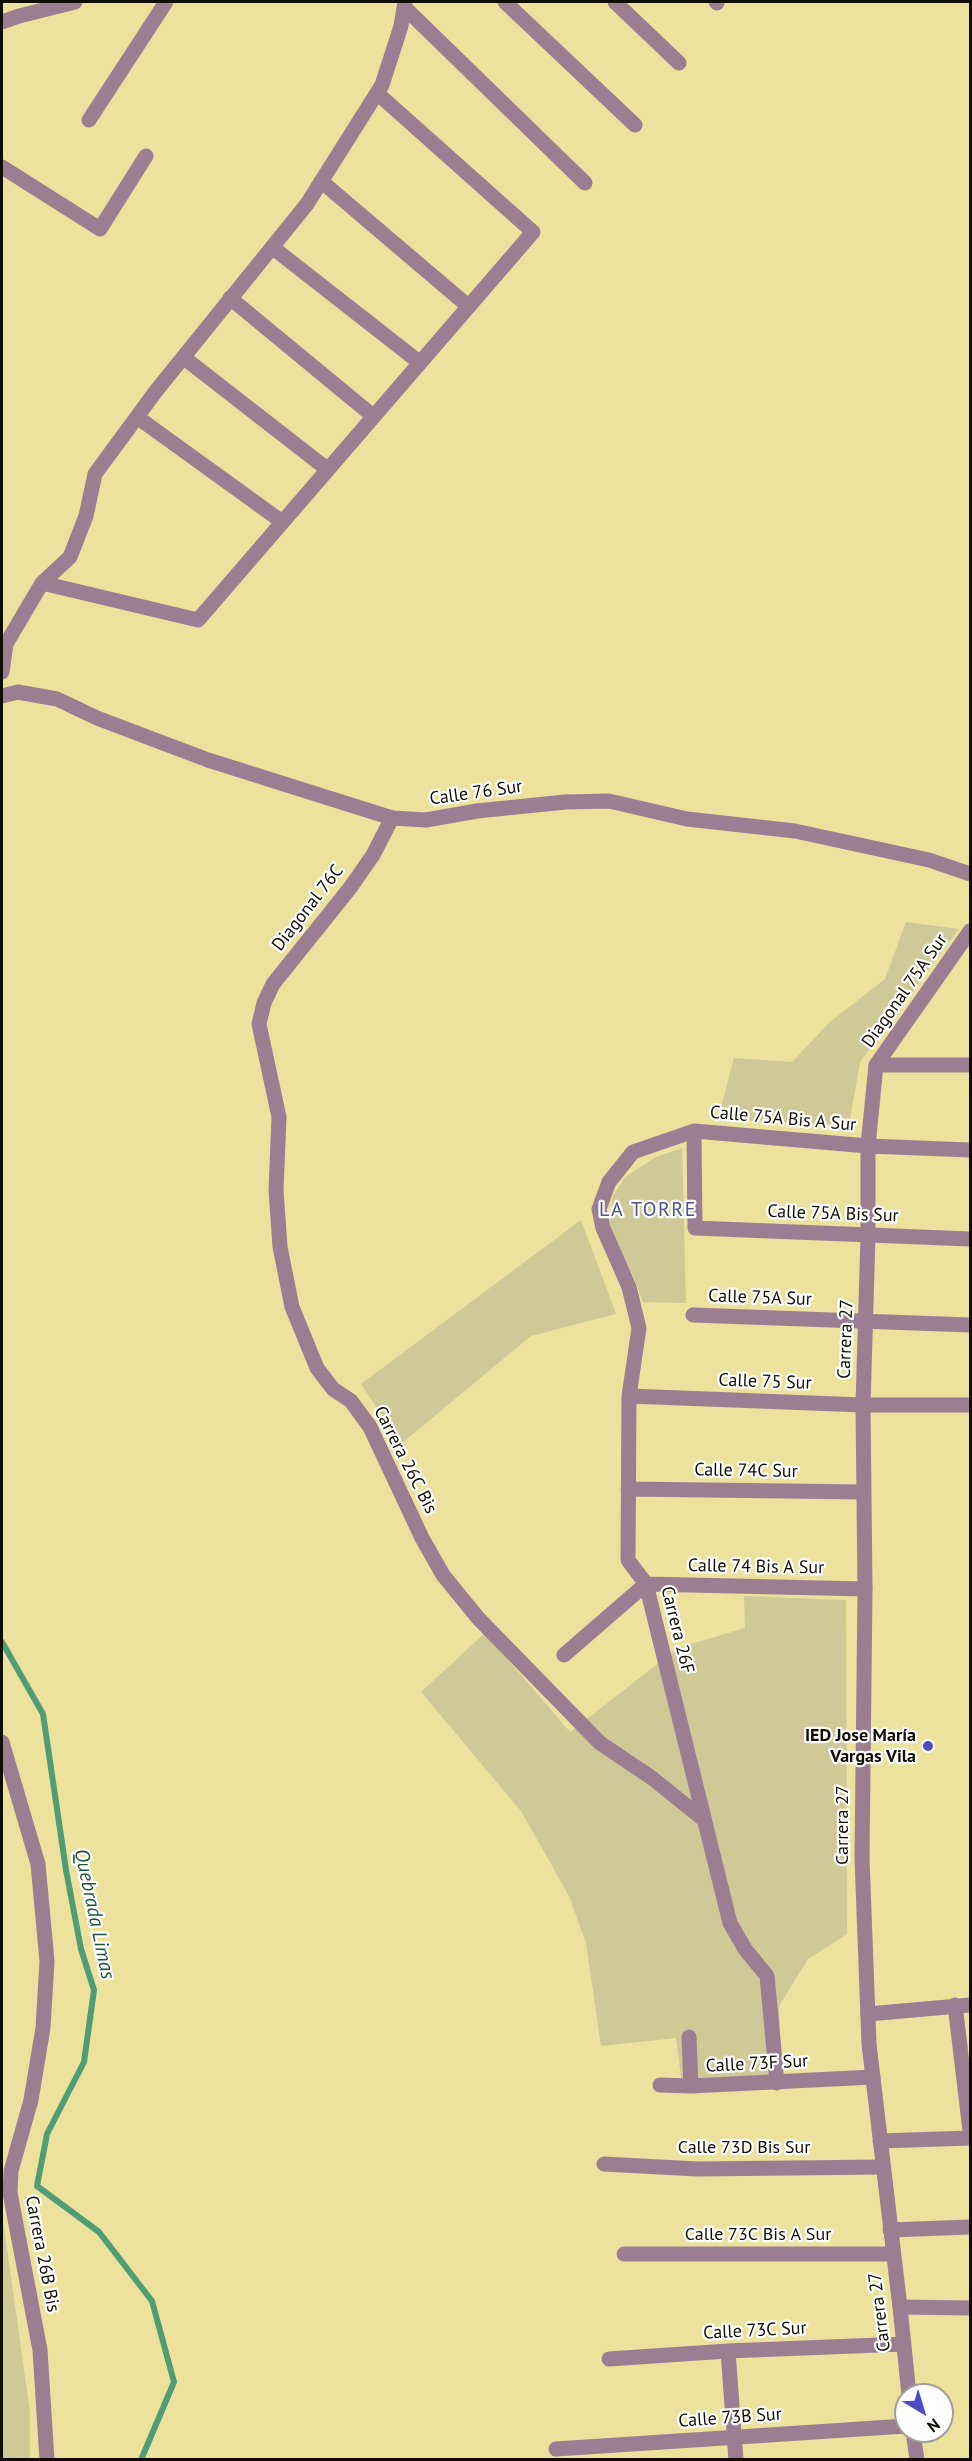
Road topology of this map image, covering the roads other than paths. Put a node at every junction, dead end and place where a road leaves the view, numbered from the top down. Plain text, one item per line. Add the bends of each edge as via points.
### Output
1 (75, 2) edge
2 (166, 2) edge
3 (505, 2) edge
4 (615, 2) edge
5 (404, 4) edge
6 (2, 22) edge
7 (679, 63) dead end
8 (376, 93) junction
9 (88, 120) dead end
10 (635, 125) dead end
11 (146, 156) dead end
12 (2, 167) edge
13 (321, 181) junction
14 (585, 183) dead end
15 (272, 247) junction
16 (230, 298) junction
17 (468, 306) junction
18 (183, 357) junction
19 (419, 362) junction
20 (373, 416) junction
21 (137, 417) junction
22 (327, 469) junction
23 (281, 521) junction
24 (42, 583) junction
25 (2, 672) edge
26 (2, 696) edge
27 (392, 818) junction
28 (970, 874) edge
29 (970, 931) edge
30 (259, 1024) joint
31 (876, 1065) junction
32 (970, 1065) edge
33 (694, 1131) junction
34 (868, 1146) junction
35 (970, 1150) edge
36 (609, 1182) joint
37 (868, 1236) junction
38 (970, 1239) edge
39 (693, 1315) dead end
40 (866, 1321) junction
41 (970, 1326) edge
42 (629, 1396) junction
43 (863, 1405) junction
44 (970, 1405) edge
45 (628, 1489) junction
46 (863, 1492) junction
47 (646, 1584) junction
48 (866, 1589) junction
49 (564, 1655) dead end
50 (2, 1742) edge
51 (703, 1819) junction
52 (963, 2005) edge
53 (868, 2014) junction
54 (689, 2037) dead end
55 (873, 2077) junction
56 (777, 2082) junction
57 (660, 2085) dead end
58 (691, 2086) junction
59 (970, 2130) edge
60 (970, 2138) edge
61 (880, 2141) junction
62 (604, 2164) dead end
63 (883, 2167) junction
64 (970, 2227) edge
65 (891, 2230) junction
66 (624, 2254) dead end
67 (893, 2254) junction
68 (900, 2307) junction
69 (970, 2308) edge
70 (904, 2344) junction
71 (728, 2351) junction
72 (609, 2359) dead end
73 (908, 2383) edge
74 (894, 2427) edge
75 (735, 2436) junction
76 (915, 2443) edge
77 (556, 2449) dead end
78 (47, 2460) edge
79 (736, 2460) edge
80 (917, 2460) edge

1 - 6 street
2 - 9 street
3 - 10 street
4 - 7 street
5 - 8 street via 395,46
5 - 14 street
8 - 13 street
8 - 17 street via 533,232
11 - 12 street via 99,229
13 - 15 street
13 - 17 street
15 - 16 street
15 - 19 street
16 - 18 street
16 - 20 street
17 - 19 street
18 - 21 street
18 - 22 street
19 - 20 street
20 - 22 street
21 - 23 street
21 - 24 street via 95,474 86,516 70,557
22 - 23 street
23 - 24 street via 198,620
24 - 25 street via 6,644
26 - 27 street, Calle 76 Sur via 18,692 57,699 208,760
27 - 28 street, Calle 76 Sur via 426,820 477,811 609,801 687,819 795,831 928,860
27 - 30 street, Diagonal 76C via 356,880 273,984
29 - 31 street, Diagonal 75A Sur
30 - 51 street, Carrera 26C Bis via 279,1117 276,1190 280,1247 292,1307 317,1368 333,1389 351,1401 370,1427 422,1538 443,1575 478,1618 600,1743
31 - 32 street
31 - 34 street, Diagonal 75A Sur
33 - 34 street, Calle 75A Bis A Sur
33 - 36 street, Calle 75A Bis A Sur via 633,1152
33 - 37 street, Calle 75A Bis Sur via 695,1228
34 - 35 street, Calle 75A Bis A Sur
34 - 37 street, Carrera 27
36 - 42 street, Carrera 26F via 599,1209 639,1328
37 - 38 street, Calle 75A Bis Sur
37 - 40 street, Carrera 27
39 - 40 street, Calle 75A Sur
40 - 41 street, Calle 75A Sur
40 - 43 street, Carrera 27
42 - 43 street, Calle 75 Sur
42 - 45 street, Carrera 26F
43 - 44 street, Calle 75 Sur
43 - 46 street, Carrera 27
45 - 46 street, Calle 74C Sur
45 - 47 street, Carrera 26F via 628,1560
46 - 48 street, Carrera 27
47 - 48 street, Calle 74 Bis A Sur
47 - 49 street
47 - 51 street, Carrera 26F
48 - 53 street, Carrera 27 via 862,1858
50 - 78 street, Carrera 26B Bis via 38,1864 45,1922 43,2028 31,2100 11,2171 10,2193 40,2350
51 - 56 street, Carrera 26F via 730,1923 767,1976
52 - 53 street
52 - 59 street
53 - 55 street, Carrera 27
54 - 58 street, Calle 73F Sur
55 - 56 street, Calle 73F Sur
55 - 61 street, Carrera 27
56 - 58 street, Calle 73F Sur
57 - 58 street
60 - 61 street
61 - 63 street, Carrera 27
62 - 63 street, Calle 73D Bis Sur via 697,2169
63 - 65 street, Carrera 27
64 - 65 street
65 - 67 street, Carrera 27
66 - 67 street, Calle 73C Bis A Sur
67 - 68 street, Carrera 27
68 - 69 street
68 - 70 street, Carrera 27
70 - 71 street, Calle 73C Sur
70 - 73 street, Carrera 27
71 - 72 street, Calle 73C Sur
71 - 75 street
74 - 75 street, Calle 73B Sur
75 - 77 street, Calle 73B Sur
75 - 79 street
76 - 80 street

